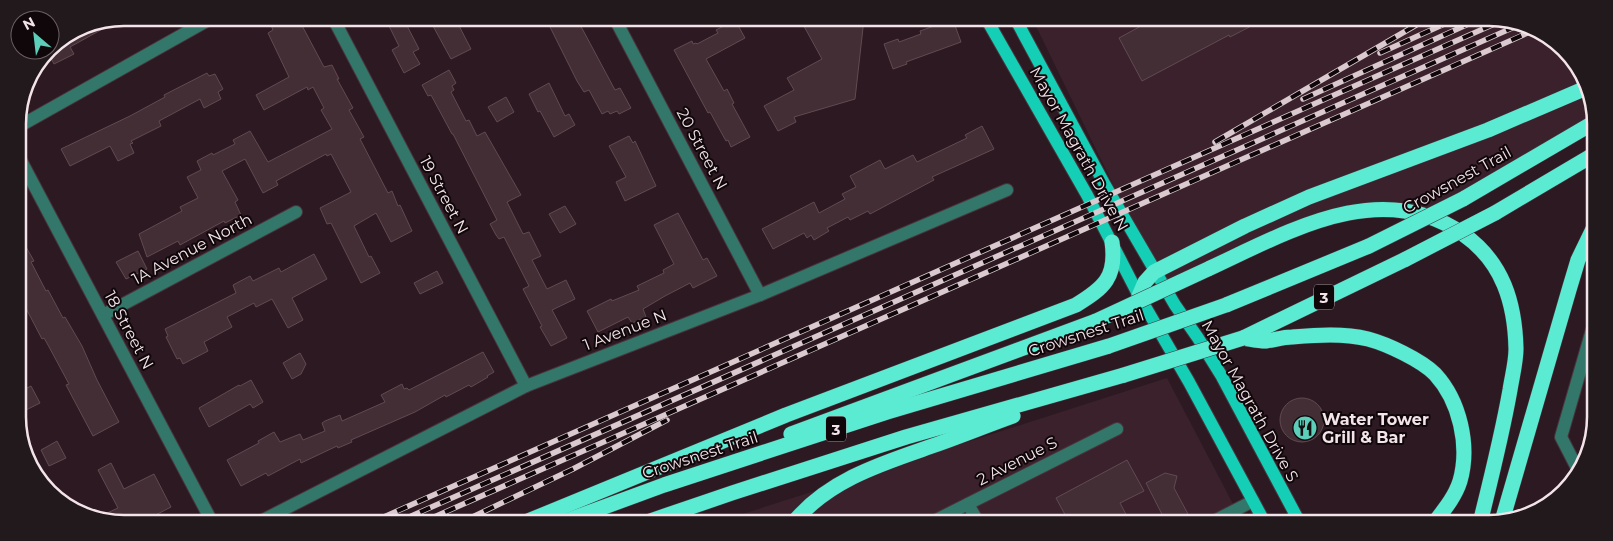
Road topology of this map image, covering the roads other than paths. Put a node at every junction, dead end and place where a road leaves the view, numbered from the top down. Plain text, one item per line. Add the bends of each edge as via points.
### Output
1 (198, 26) edge
2 (337, 26) edge
3 (619, 26) edge
4 (990, 26) edge
5 (1019, 26) edge
6 (1581, 90) edge
7 (26, 123) edge
8 (1587, 127) edge
9 (1587, 159) edge
10 (26, 170) edge
11 (1007, 190) dead end
12 (296, 212) dead end
13 (1587, 241) edge
14 (1112, 242) junction
15 (1154, 272) junction
16 (760, 295) junction
17 (1139, 296) junction
18 (103, 315) junction
19 (1243, 338) junction
20 (1587, 347) edge
21 (1103, 381) junction
22 (526, 386) junction
23 (1117, 429) dead end
24 (1575, 464) edge
25 (664, 485) junction
26 (1253, 501) junction
27 (968, 504) junction
28 (1504, 514) edge
29 (208, 515) edge
30 (274, 515) edge
31 (543, 515) edge
32 (582, 515) edge
33 (668, 515) edge
34 (801, 515) edge
35 (946, 515) edge
36 (974, 515) edge
37 (1226, 515) edge
38 (1261, 515) edge
39 (1296, 515) edge
40 (1440, 515) edge
41 (1482, 515) edge

1 - 7 street
2 - 22 street, 19 Street N
3 - 16 street, 20 Street N
4 - 14 main road, Mayor Magrath Drive N
5 - 15 main road, Mayor Magrath Drive N
6 - 15 highway via 1488,130 1309,197
8 - 25 highway, Crowsnest Trail / 3, bridge via 1463,199 1369,246 1226,305 1109,346 887,412
9 - 19 highway, 3, bridge via 1495,213
10 - 18 street, 18 Street N
11 - 16 street, 1 Avenue N
12 - 18 street, 1A Avenue North
13 - 28 highway via 1571,282
14 - 17 main road, Mayor Magrath Drive N
14 - 31 highway via 1114,264 1109,276 1098,291 1076,305 794,412
15 - 17 highway
15 - 39 main road, Mayor Magrath Drive S via 1221,375
16 - 22 street, 1 Avenue N
17 - 26 main road
18 - 29 street, 18 Street N
19 - 21 highway, 3, bridge
19 - 40 highway via 1264,341 1318,335 1368,339 1400,352 1434,374 1448,393 1463,437 1464,463 1459,482
20 - 24 street via 1560,438
21 - 33 highway, 3 via 906,437
21 - 34 highway via 870,468 812,503
22 - 30 street, 1 Avenue N
23 - 27 street, 2 Avenue S
25 - 32 highway, Crowsnest Trail / 3
25 - 41 highway, bridge via 818,423 1096,321 1284,233 1346,213 1377,208 1426,215 1453,227 1477,244 1497,267 1508,292 1516,352 1505,418
26 - 37 street
26 - 38 main road
27 - 35 street, 2 Avenue S
27 - 36 street

